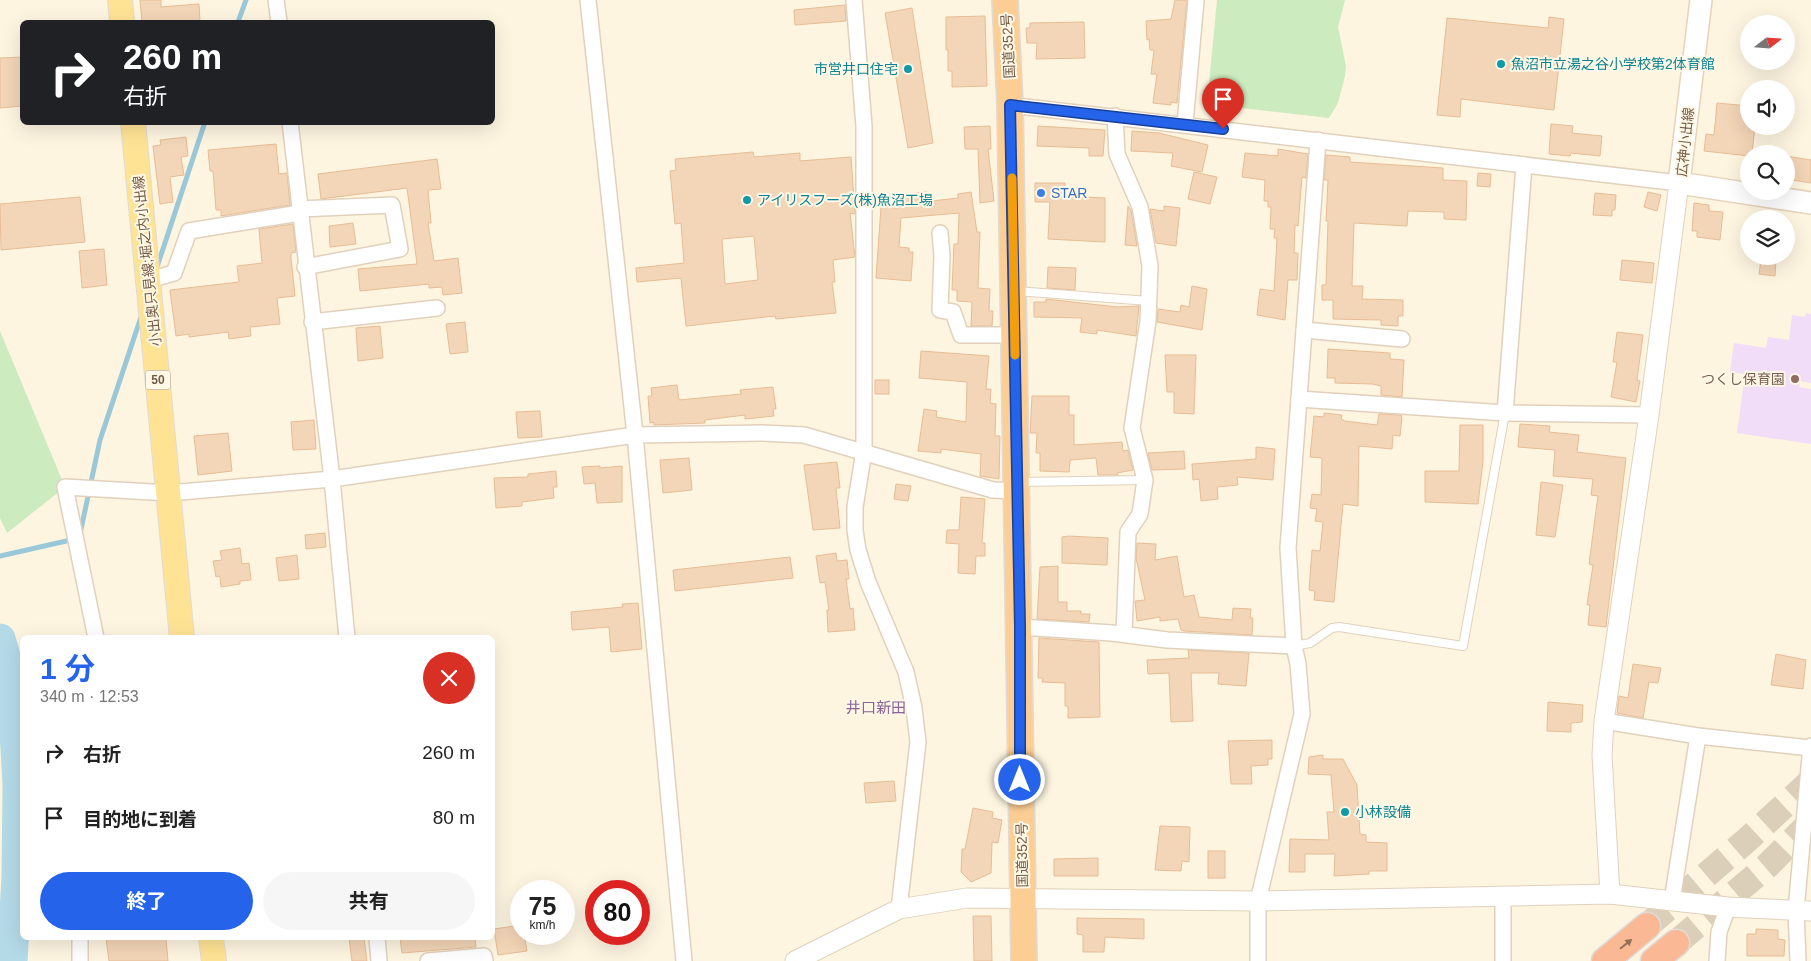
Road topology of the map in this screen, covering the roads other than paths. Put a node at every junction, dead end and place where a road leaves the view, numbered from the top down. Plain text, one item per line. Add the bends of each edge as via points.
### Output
1 (120, 0) edge
2 (276, 0) edge
3 (588, 0) edge
4 (854, 0) edge
5 (1005, 0) edge
6 (1196, 0) edge
7 (1701, 0) edge
8 (122, 20) edge
9 (279, 20) edge
10 (1010, 105) junction
11 (1115, 116) junction
12 (1185, 124) junction
13 (133, 125) edge
14 (290, 125) edge
15 (1318, 140) junction
16 (1524, 165) junction
17 (1679, 183) junction
18 (1811, 203) edge
19 (299, 211) junction
20 (940, 233) dead end
21 (306, 267) junction
22 (149, 280) junction
23 (1014, 291) junction
24 (1149, 301) junction
25 (437, 308) dead end
26 (312, 322) junction
27 (1304, 330) junction
28 (1003, 335) dead end
29 (1402, 339) dead end
30 (1299, 400) junction
31 (1505, 413) junction
32 (1649, 416) junction
33 (634, 435) junction
34 (864, 451) junction
35 (332, 479) junction
36 (1145, 480) junction
37 (1017, 487) junction
38 (169, 494) junction
39 (1020, 627) junction
40 (1124, 634) junction
41 (95, 635) edge
42 (182, 635) edge
43 (347, 635) edge
44 (1294, 646) junction
45 (1604, 721) junction
46 (1698, 736) junction
47 (1811, 747) edge
48 (1805, 856) edge
49 (1610, 894) junction
50 (1503, 897) junction
51 (1023, 899) junction
52 (1258, 900) junction
53 (1672, 901) junction
54 (1728, 907) junction
55 (899, 909) junction
56 (1804, 910) edge
57 (1647, 926) tunnel mouth
58 (80, 940) edge
59 (211, 940) edge
60 (376, 940) edge
61 (1676, 943) tunnel mouth
62 (80, 961) edge
63 (214, 961) edge
64 (379, 961) edge
65 (428, 961) edge
66 (485, 961) edge
67 (684, 961) edge
68 (795, 961) edge
69 (1024, 961) edge
70 (1258, 961) edge
71 (1503, 961) edge
72 (1605, 961) edge
73 (1654, 961) edge
74 (1717, 961) edge
75 (1798, 961) edge

1 - 8 main road
2 - 9 street
3 - 33 street
4 - 34 street via 864,126
5 - 10 highway, 国道352号
6 - 12 street
7 - 17 main road, 広神小出線
10 - 11 street
10 - 23 highway, 国道352号
11 - 12 street
11 - 24 street via 1118,154 1140,207 1150,266
12 - 15 street
13 - 22 main road, 小出奥只見線;堀之内小出線 / 50
14 - 19 street
15 - 16 street
15 - 27 street
16 - 17 street
16 - 31 street
17 - 18 main road, 広神小出線
17 - 32 street
19 - 21 street
19 - 21 street via 392,205 400,249
19 - 22 street via 188,231 174,273
20 - 28 street via 940,310 953,312 961,335
21 - 26 street
22 - 38 main road, 小出奥只見線;堀之内小出線 / 50
23 - 24 lane
23 - 37 highway, 国道352号
24 - 36 street via 1132,428
25 - 26 street
26 - 35 street
27 - 29 street
27 - 30 street
30 - 31 street
30 - 44 street via 1288,548
31 - 32 street
31 - 44 lane via 1463,646 1340,627 1332,628 1310,643
32 - 45 street
33 - 34 street via 804,435
33 - 35 street
33 - 67 street
34 - 37 street via 992,490
34 - 55 street via 855,507 858,550 906,672 918,742
35 - 38 street
35 - 43 street
36 - 37 lane
36 - 40 street via 1140,514 1128,532
37 - 39 highway, 国道352号
38 - 41 street via 65,487
38 - 42 main road, 小出奥只見線;堀之内小出線 / 50
39 - 40 street
39 - 51 highway, 国道352号
40 - 44 street via 1167,640
44 - 52 street via 1302,714
45 - 46 street
45 - 49 street via 1602,755
46 - 47 street
46 - 53 street
47 - 48 street
48 - 56 street
49 - 50 street
49 - 53 street
50 - 52 street
50 - 71 street
51 - 52 street
51 - 55 street via 967,898
51 - 69 highway, 国道352号
52 - 70 street
53 - 54 street
54 - 56 street
54 - 74 street via 1719,932
55 - 68 street
56 - 75 street
72 -> 57 highway
58 - 62 street
59 - 63 main road
60 - 64 street
61 - 73 highway
65 - 66 street via 484,956

